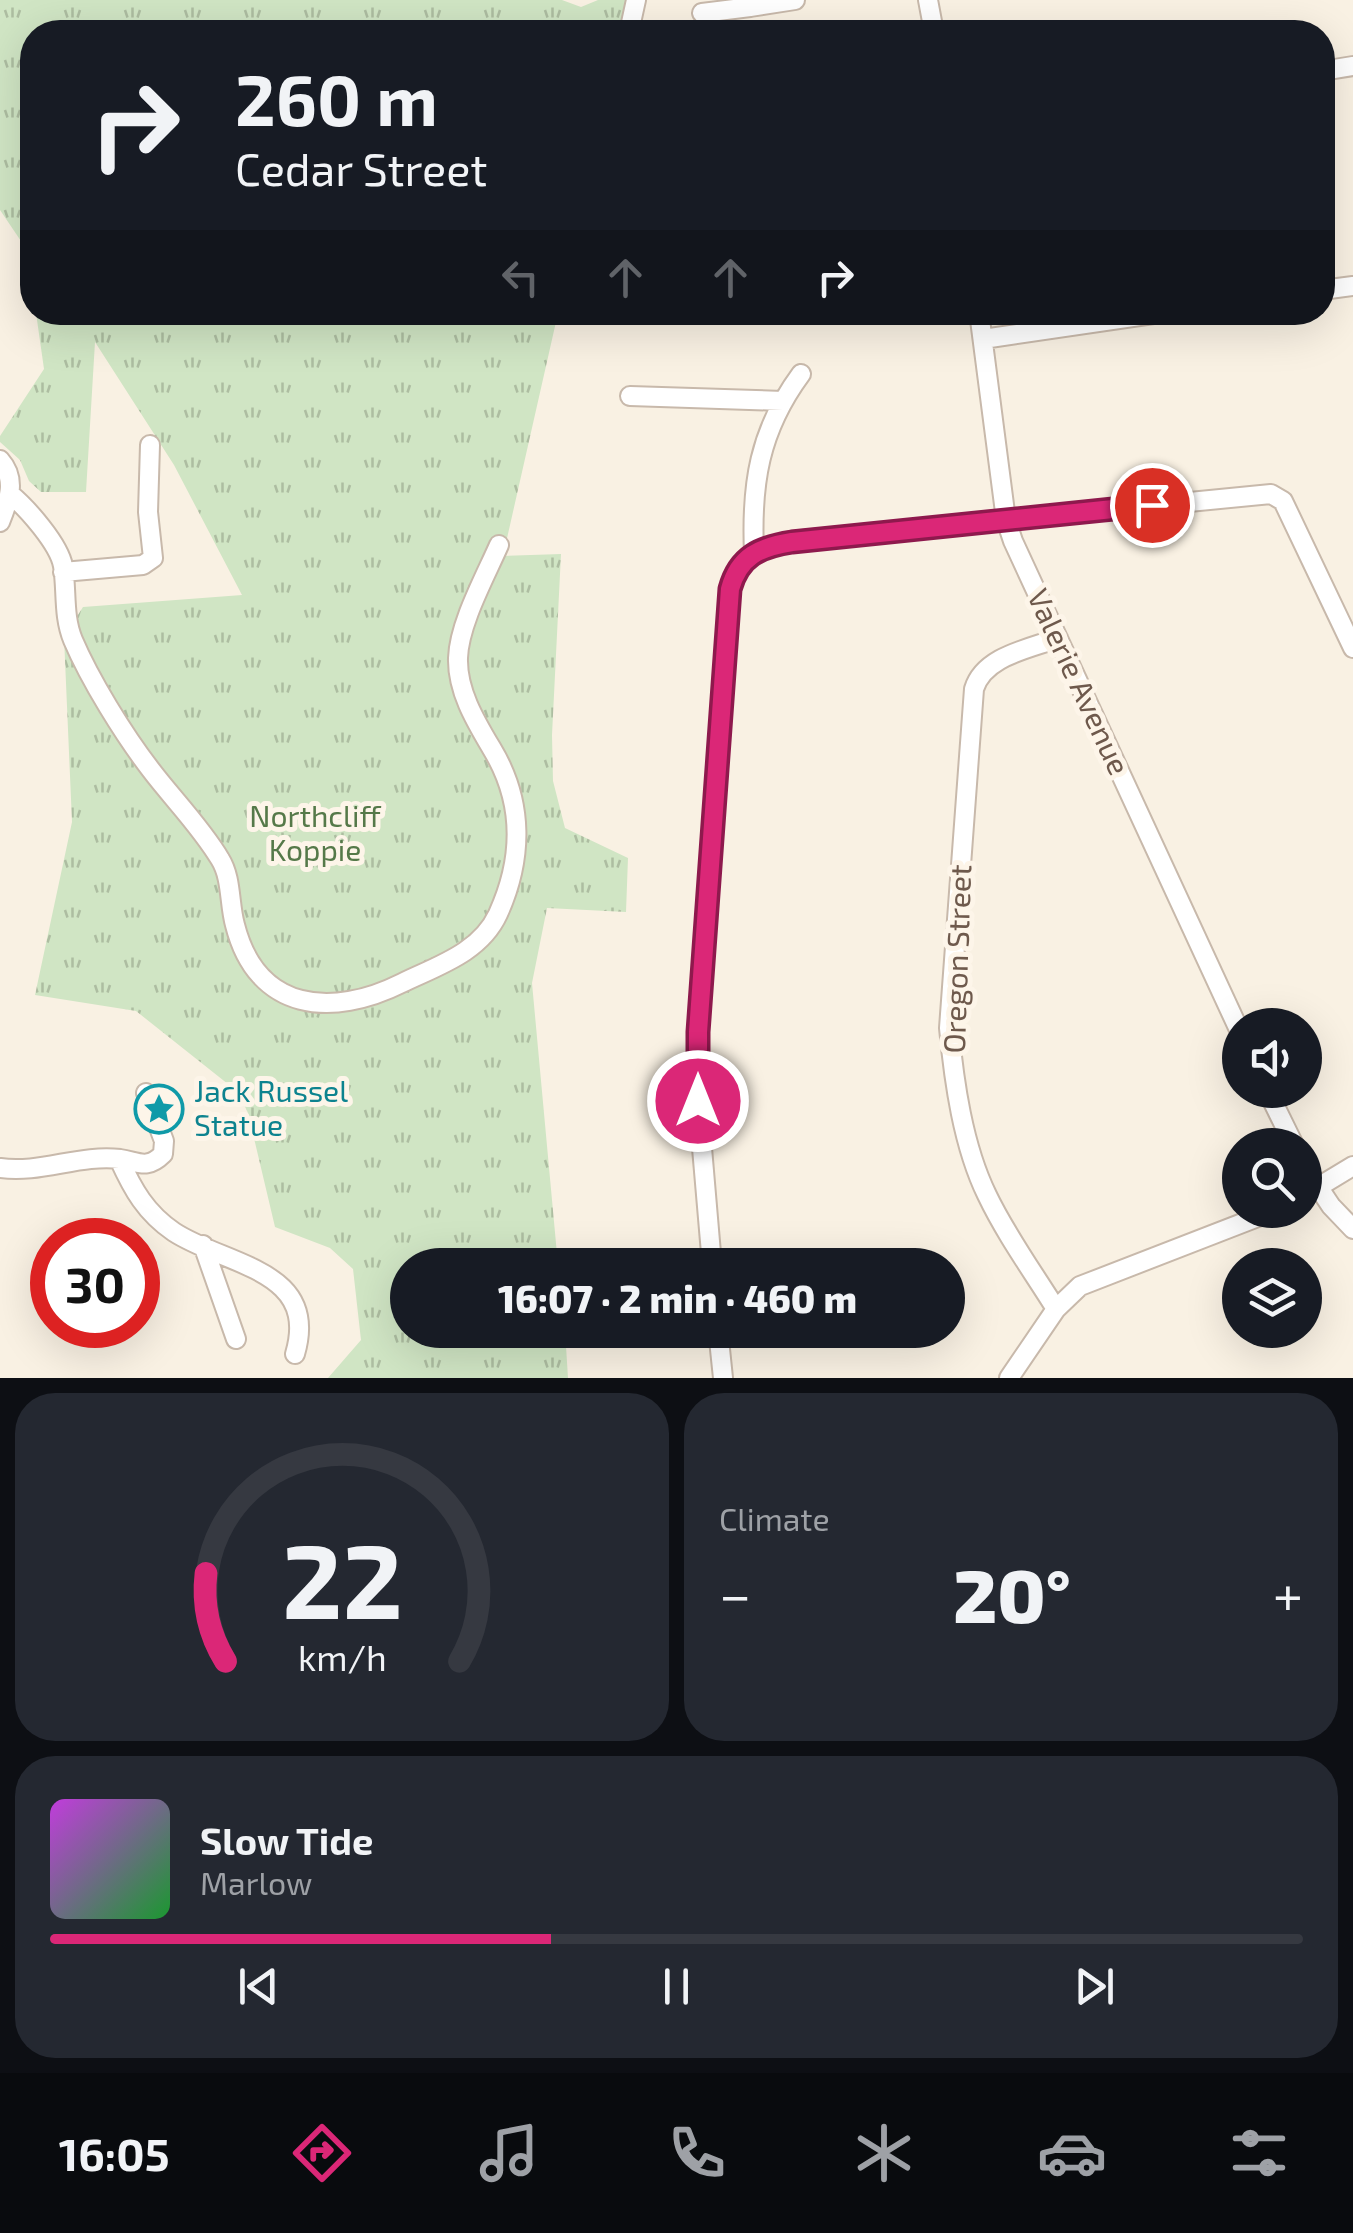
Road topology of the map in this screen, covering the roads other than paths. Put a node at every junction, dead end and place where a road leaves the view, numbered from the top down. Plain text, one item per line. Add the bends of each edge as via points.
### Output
1 (795, 0) edge
2 (749, 3) edge
3 (702, 13) dead end
4 (981, 325) edge
5 (1078, 325) edge
6 (983, 339) junction
7 (801, 374) dead end
8 (630, 396) dead end
9 (782, 401) junction
10 (150, 445) dead end
11 (0, 460) edge
12 (10, 494) junction
13 (1006, 520) junction
14 (0, 522) edge
15 (499, 545) dead end
16 (754, 553) junction
17 (64, 572) junction
18 (1058, 638) junction
19 (1353, 648) edge
20 (1229, 1008) edge
21 (146, 1093) dead end
22 (119, 1159) junction
23 (1353, 1166) edge
24 (0, 1168) edge
25 (1322, 1185) edge
26 (1322, 1201) edge
27 (1229, 1228) edge
28 (1353, 1228) edge
29 (203, 1245) junction
30 (711, 1248) edge
31 (1056, 1309) junction
32 (236, 1339) dead end
33 (720, 1348) edge
34 (295, 1354) dead end
35 (723, 1378) edge
36 (1009, 1378) edge

1 - 2 street
2 - 3 street
4 - 6 street, Valerie Avenue
5 - 6 street
6 - 13 street, Valerie Avenue
7 - 9 street
8 - 9 street
9 - 16 street via 754,477
10 - 17 street via 153,558
11 - 12 street
12 - 14 street
12 - 17 street via 36,522
13 - 16 street via 773,545
13 - 18 street, Valerie Avenue
13 - 19 street via 1277,496
15 - 17 street via 458,659 466,701 513,792 516,860 506,895 488,932 462,954 342,1004 284,996 244,950 220,858 132,744 74,642
16 - 30 street via 734,573 730,589 698,1032
18 - 20 street, Valerie Avenue
18 - 31 street, Oregon Street via 990,665 974,689 950,1028 976,1169
21 - 22 street via 163,1154 142,1166
22 - 24 street
22 - 29 street via 137,1200 175,1232
23 - 25 street
26 - 28 street
27 - 31 street via 1080,1286
29 - 32 street
29 - 34 street via 245,1264 296,1301 301,1334
31 - 36 street
33 - 35 street

